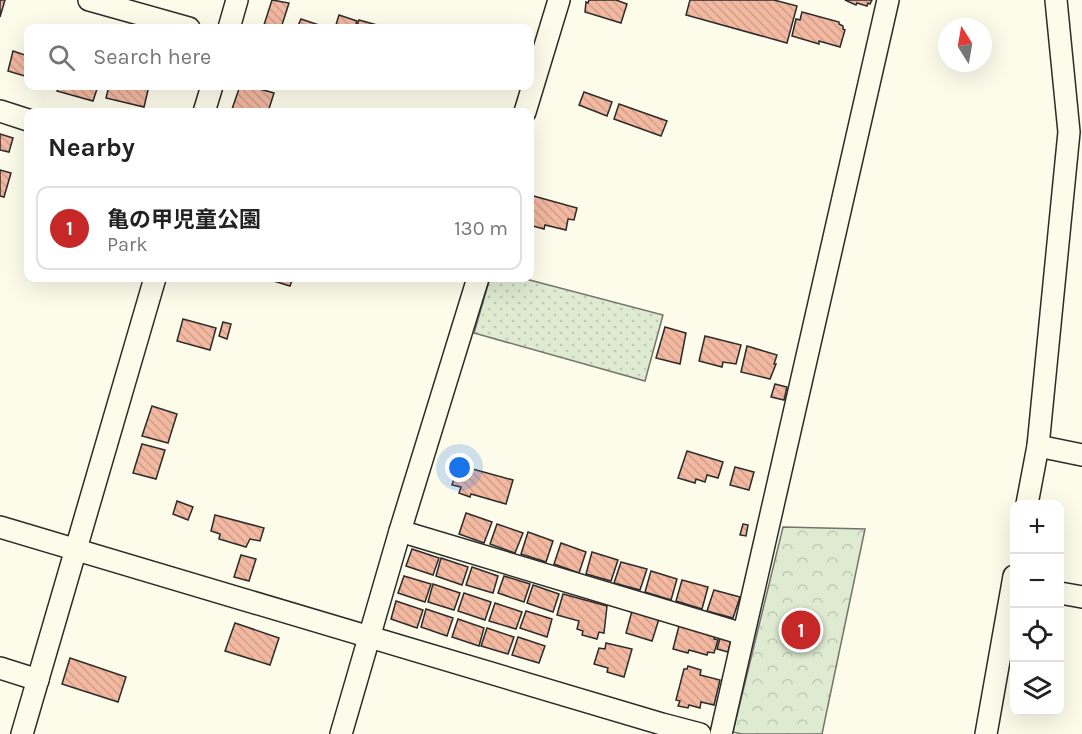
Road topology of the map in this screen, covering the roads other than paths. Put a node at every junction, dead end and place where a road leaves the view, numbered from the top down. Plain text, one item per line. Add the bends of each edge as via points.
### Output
1 (89, 0) edge
2 (237, 0) edge
3 (559, 0) edge
4 (888, 0) edge
5 (1056, 0) edge
6 (175, 24) edge
7 (230, 24) edge
8 (534, 82) edge
9 (211, 90) edge
10 (532, 90) edge
11 (205, 108) edge
12 (526, 108) edge
13 (0, 111) edge
14 (24, 119) edge
15 (154, 282) edge
16 (477, 282) edge
17 (1038, 446) junction
18 (1082, 455) edge
19 (1028, 500) edge
20 (0, 527) edge
21 (400, 531) junction
22 (75, 549) junction
23 (1064, 594) edge
24 (1082, 597) edge
25 (1010, 603) edge
26 (743, 634) junction
27 (369, 637) junction
28 (0, 668) edge
29 (38, 680) junction
30 (660, 729) edge
31 (22, 734) edge
32 (341, 734) edge
33 (700, 734) edge
34 (721, 734) edge
35 (986, 734) edge

1 - 6 street
2 - 7 street
3 - 8 street
4 - 26 street
5 - 17 street via 1069,132
9 - 11 street
10 - 12 street
13 - 14 street
15 - 22 street
16 - 21 street
17 - 18 street
17 - 19 street
20 - 22 street
21 - 26 street
21 - 27 street
22 - 27 street
22 - 29 street
23 - 24 street
25 - 35 street
26 - 34 street
27 - 30 street
27 - 32 street
28 - 29 street
29 - 31 street
30 - 33 street

